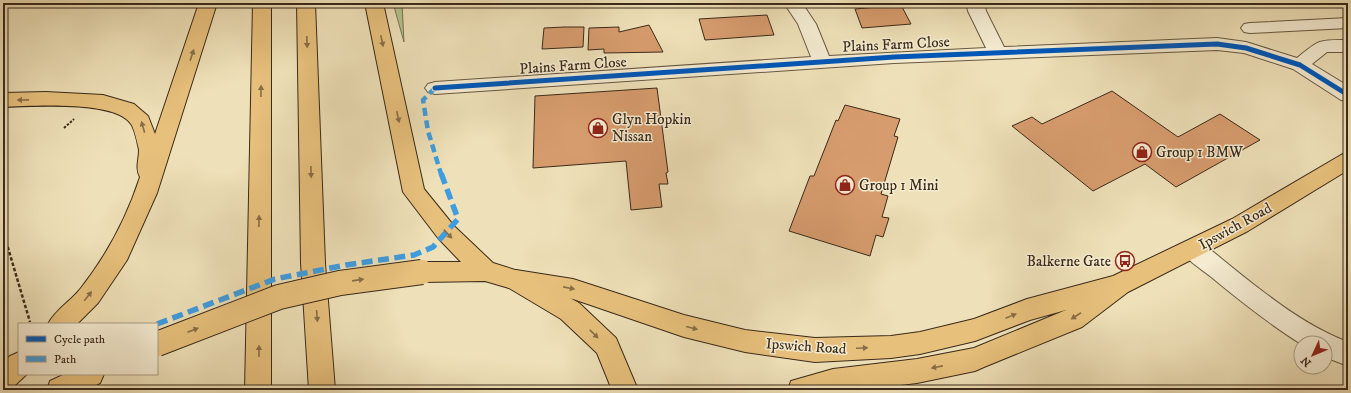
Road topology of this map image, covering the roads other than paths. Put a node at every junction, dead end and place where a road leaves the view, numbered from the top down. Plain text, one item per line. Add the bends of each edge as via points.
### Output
1 (208, 3) edge
2 (262, 3) edge
3 (306, 3) edge
4 (374, 3) edge
5 (793, 3) edge
6 (975, 3) edge
7 (1348, 23) edge
8 (1250, 28) dead end
9 (1348, 46) edge
10 (997, 52) junction
11 (822, 62) junction
12 (1300, 65) junction
13 (435, 88) dead end
14 (1348, 95) edge
15 (3, 100) edge
16 (1348, 160) edge
17 (146, 193) junction
18 (1193, 249) junction
19 (485, 271) junction
20 (516, 280) junction
21 (1119, 285) junction
22 (62, 323) edge
23 (1308, 335) edge
24 (158, 344) edge
25 (1333, 348) edge
26 (1348, 354) edge
27 (18, 365) edge
28 (89, 375) edge
29 (3, 380) edge
30 (60, 390) edge
31 (258, 390) edge
32 (322, 390) edge
33 (625, 390) edge
34 (801, 390) edge

17 -> 1 main road
31 -> 2 main road
3 -> 32 main road via 313,263
4 -> 19 main road via 414,192 446,232
5 - 11 street via 805,16
6 - 10 street
7 - 8 street
9 - 12 street via 1323,46
10 - 11 street, Plains Farm Close
10 - 12 street, Plains Farm Close via 1217,44 1246,48
11 - 13 street, Plains Farm Close
12 - 14 street, Plains Farm Close
17 -> 15 main road via 149,150 142,121 127,109 103,102
16 - 18 main road, Ipswich Road via 1240,226
22 -> 17 main road via 89,296 119,253
18 - 21 main road, Ipswich Road
18 - 23 street via 1227,277
19 - 20 main road
24 -> 19 main road, bridge via 278,297 340,283 422,272
20 -> 21 main road, Ipswich Road via 573,289 684,326 745,341 815,350 920,343 975,330 1027,310
20 -> 33 main road via 570,311 606,346
21 -> 34 main road, Ipswich Road via 1073,319 975,359 917,371 833,381
25 - 26 street
27 - 29 main road
28 - 30 main road

